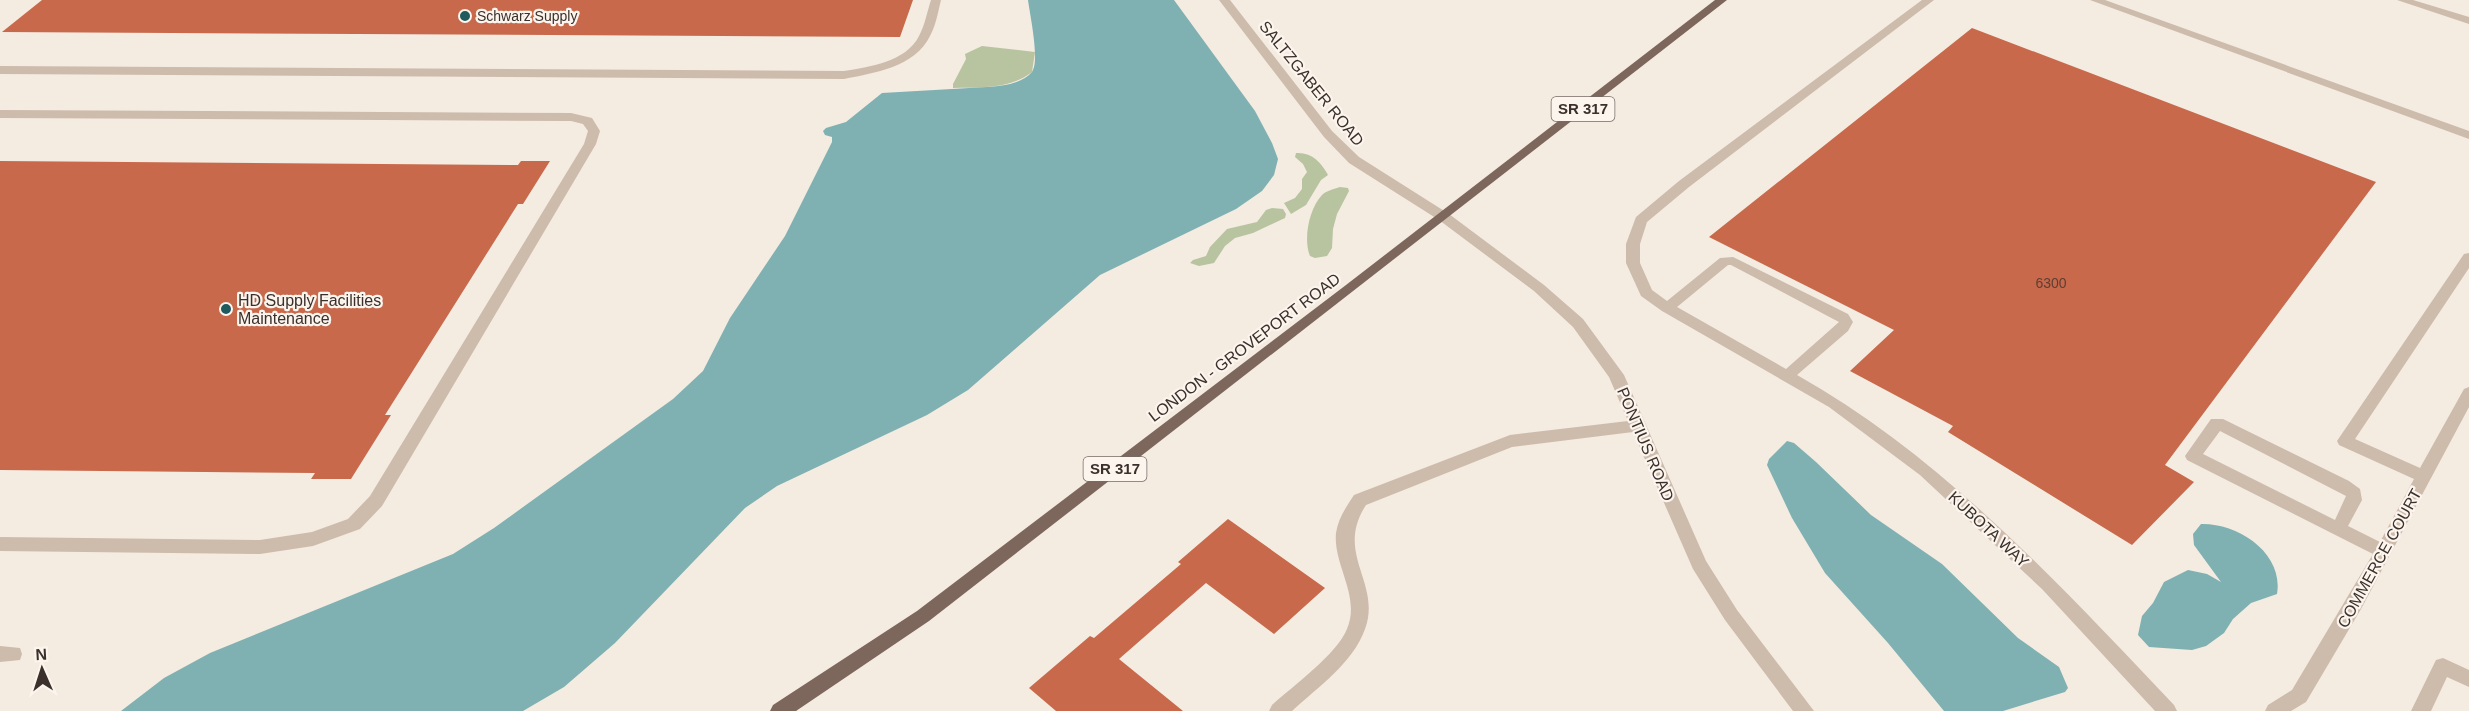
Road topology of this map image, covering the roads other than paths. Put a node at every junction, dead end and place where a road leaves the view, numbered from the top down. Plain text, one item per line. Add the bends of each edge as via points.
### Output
1 (936, 0) edge
2 (1224, 0) edge
3 (1722, 0) edge
4 (1929, 0) edge
5 (2095, 0) edge
6 (2402, 0) edge
7 (2469, 21) edge
8 (0, 70) edge
9 (0, 114) edge
10 (2469, 135) edge
11 (1444, 217) junction
12 (2469, 257) edge
13 (1667, 308) junction
14 (1787, 376) junction
15 (2469, 393) edge
16 (1638, 426) junction
17 (2424, 477) junction
18 (2338, 529) junction
19 (0, 544) edge
20 (2384, 552) junction
21 (2469, 680) edge
22 (780, 711) edge
23 (1279, 711) edge
24 (1804, 711) edge
25 (2167, 711) edge
26 (2275, 711) edge
27 (2421, 711) edge

1 - 8 street via 922,41 915,48 885,65 844,75
2 - 11 street, SALTZGABER ROAD via 1340,148 1390,185
3 - 11 main road, LONDON - GROVEPORT ROAD / SR 317
4 - 13 street, KUBOTA WAY via 1684,183 1641,220 1633,244 1633,263 1646,293
5 - 10 street
6 - 7 street
9 - 19 street via 571,117 588,121 594,131 584,154 376,501 354,524 313,539 260,547
11 - 16 street, PONTIUS ROAD via 1578,322 1616,375
11 - 22 main road, LONDON - GROVEPORT ROAD / SR 317 via 923,616
12 - 17 street via 2345,441
13 - 14 street, KUBOTA WAY
13 - 14 street via 1725,261 1732,261 1843,317 1843,327
14 - 25 street, KUBOTA WAY via 1834,403 1926,471 2048,584
15 - 17 street, COMMERCE COURT
16 - 23 street via 1510,441 1360,500 1350,511 1344,531 1345,555 1361,605 1357,629 1339,654
16 - 24 street, PONTIUS ROAD via 1699,564 1731,615
17 - 20 street, COMMERCE COURT
18 - 18 street via 2328,524 2193,456 2217,423 2343,485 2354,493 2354,500
18 - 20 street
20 - 26 street, COMMERCE COURT via 2299,696
21 - 27 street via 2443,666

